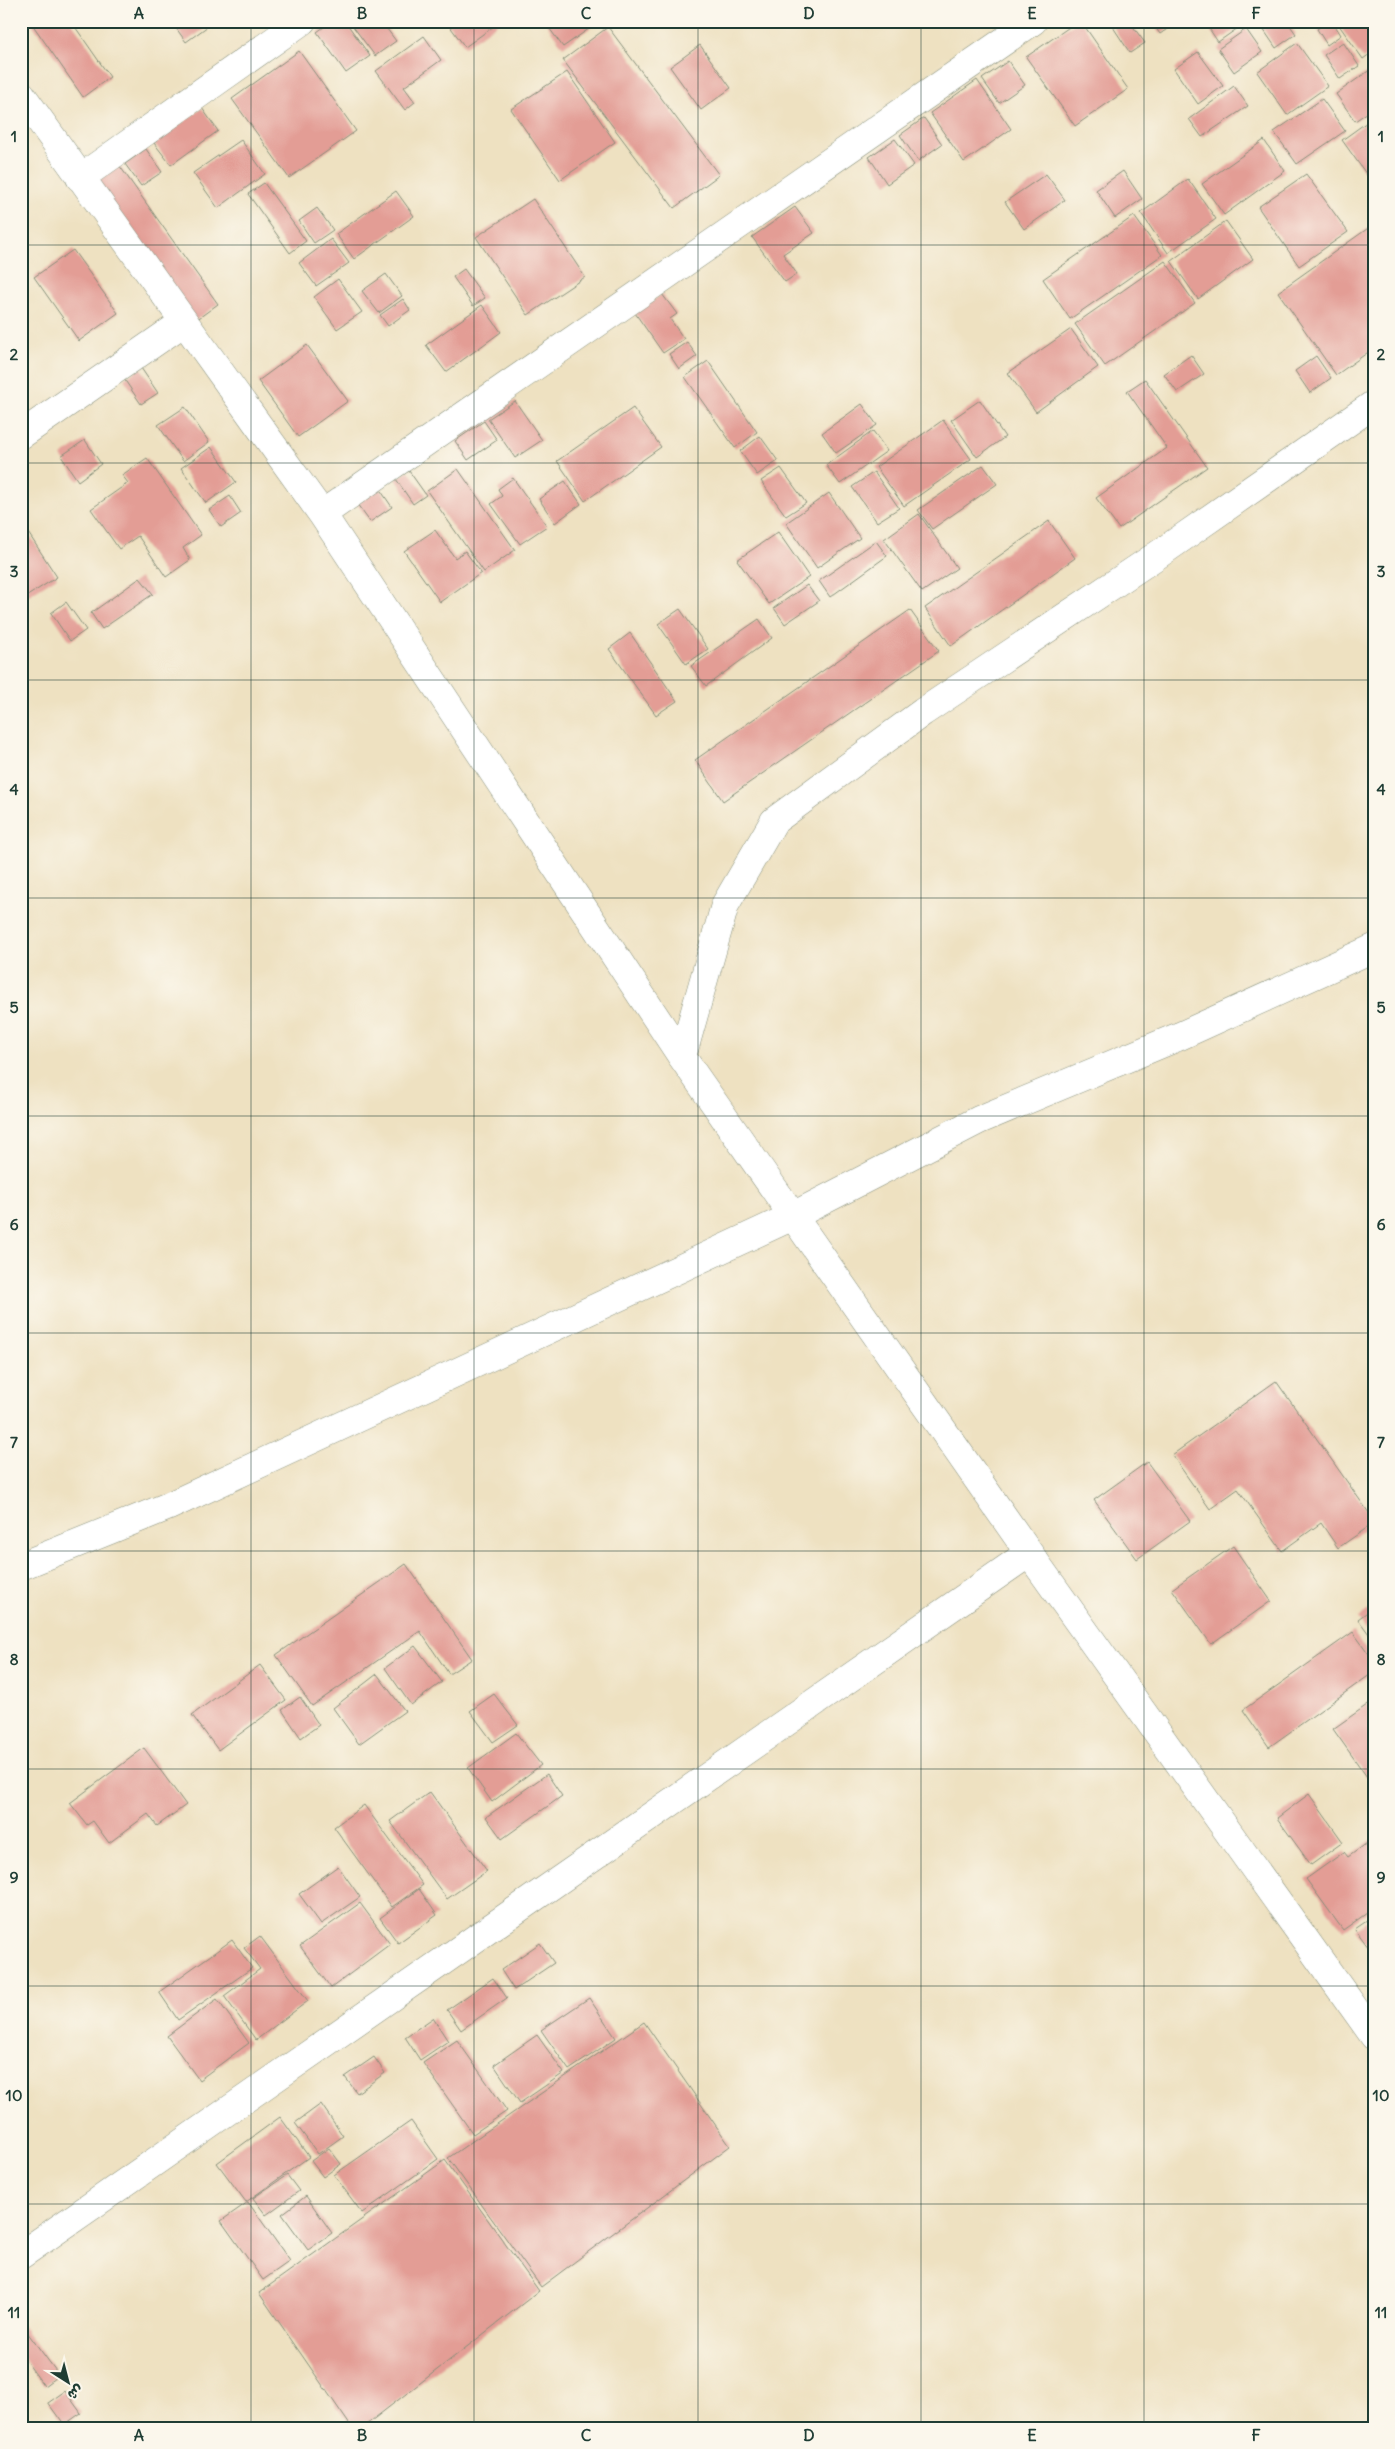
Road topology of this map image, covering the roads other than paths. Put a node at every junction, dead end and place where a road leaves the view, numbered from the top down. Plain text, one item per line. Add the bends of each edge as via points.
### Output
1 (302, 21) edge
2 (1033, 21) edge
3 (21, 94) edge
4 (80, 178) junction
5 (184, 322) junction
6 (1374, 404) edge
7 (21, 435) edge
8 (322, 514) junction
9 (1374, 948) edge
10 (682, 1057) junction
11 (793, 1216) junction
12 (1029, 1553) junction
13 (21, 1566) edge
14 (1374, 2036) edge
15 (21, 2255) edge

1 - 4 street
2 - 8 street
3 - 4 street
4 - 5 street
5 - 7 street
5 - 8 street
6 - 10 street via 1159,554 923,712 774,821 724,906
8 - 10 street
9 - 11 street via 1180,1036 979,1120
10 - 11 street
11 - 12 street
11 - 13 street via 169,1506
12 - 14 street
12 - 15 street

